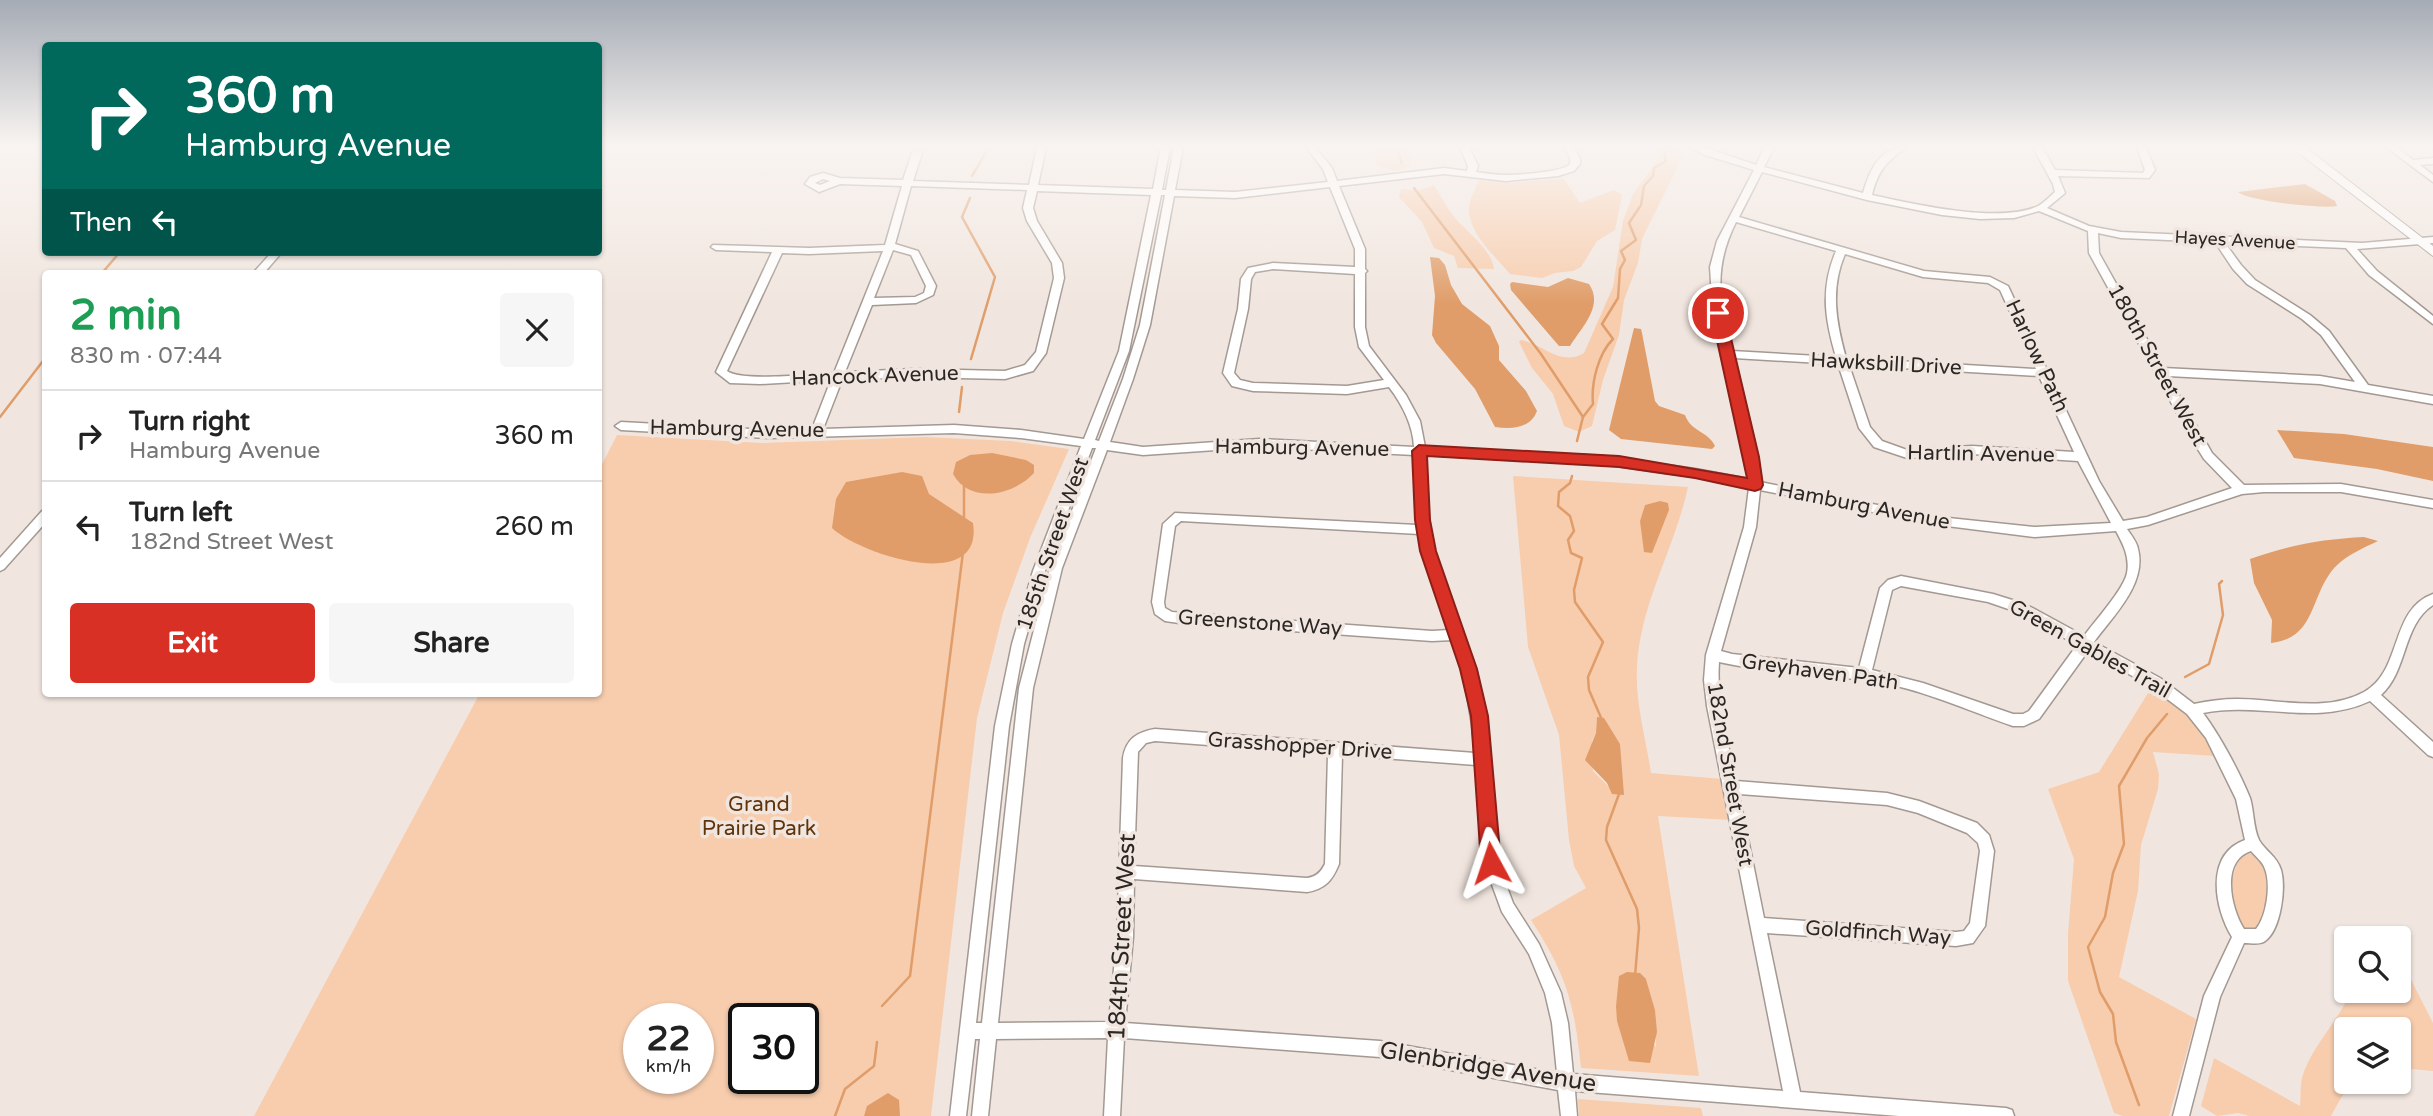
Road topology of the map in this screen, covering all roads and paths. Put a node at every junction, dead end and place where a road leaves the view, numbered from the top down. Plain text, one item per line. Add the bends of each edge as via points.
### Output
1 (903, 199) edge
2 (1031, 199) edge
3 (1163, 199) edge
4 (1340, 199) edge
5 (1742, 199) edge
6 (1875, 199) edge
7 (2053, 199) edge
8 (2365, 199) edge
9 (2380, 199) edge
10 (2042, 209) junction
11 (1733, 218) junction
12 (2093, 230) junction
13 (2218, 240) junction
14 (2418, 240) junction
15 (2433, 240) edge
16 (2348, 246) junction
17 (716, 247) dead end
18 (889, 248) junction
19 (778, 250) junction
20 (1841, 251) junction
21 (2433, 252) edge
22 (273, 256) edge
23 (261, 270) edge
24 (1362, 271) junction
25 (866, 302) junction
26 (2433, 321) edge
27 (1728, 354) junction
28 (1844, 361) junction
29 (2161, 372) junction
30 (2044, 373) junction
31 (838, 377) junction
32 (1390, 383) junction
33 (2364, 387) junction
34 (2433, 400) edge
35 (621, 426) dead end
36 (817, 432) junction
37 (1095, 444) junction
38 (1419, 451) junction
39 (2082, 457) junction
40 (1755, 485) junction
41 (2241, 490) junction
42 (2433, 504) edge
43 (42, 519) edge
44 (2121, 526) junction
45 (1424, 530) junction
46 (0, 566) edge
47 (2433, 599) edge
48 (1456, 635) junction
49 (2085, 642) junction
50 (1713, 655) junction
51 (1864, 674) junction
52 (2372, 695) junction
53 (2192, 709) junction
54 (1335, 750) junction
55 (2433, 751) edge
56 (1130, 758) joint
57 (1483, 760) junction
58 (1730, 787) junction
59 (2253, 844) junction
60 (1127, 872) junction
61 (1758, 925) junction
62 (2240, 936) junction
63 (1116, 1030) junction
64 (969, 1031) junction
65 (989, 1031) junction
66 (1566, 1082) junction
67 (1793, 1100) junction
68 (958, 1116) edge
69 (980, 1116) edge
70 (1112, 1116) edge
71 (1569, 1116) edge
72 (2006, 1116) edge
73 (2180, 1116) edge

1 - 18 street
2 - 31 street, Hancock Avenue via 1029,212 1057,263 1059,278 1041,354 1033,365 1004,375 955,372
3 - 37 street, 185th Street West via 1145,325
4 - 24 street via 1357,238
5 - 11 street, 182nd Street West
6 - 10 street via 1944,212 2007,215
7 - 10 street
8 - 14 main road
9 - 15 main road
10 - 12 street, Hayes Avenue
11 - 20 street, Harlow Path
11 - 27 street, 182nd Street West via 1715,267 1716,302
12 - 13 street, Hayes Avenue
12 - 29 street, 180th Street West via 2094,253
13 - 16 street, Hayes Avenue
13 - 33 street via 2251,282 2325,333
14 - 15 street, Hayes Avenue
14 - 16 street, Hayes Avenue
14 - 21 main road
16 - 26 street via 2373,273
17 - 19 street
18 - 19 street
18 - 25 street
18 - 25 street via 915,253 930,292 916,300
19 - 31 street, Hancock Avenue via 722,372 725,377 760,380
20 - 28 street, Hartlin Avenue via 1830,277 1828,297
20 - 30 street, Harlow Path via 1923,274 1999,284 2007,292
22 - 23 street
24 - 32 street via 1361,338
24 - 32 street via 1266,266 1252,270 1246,279 1228,373 1236,383 1253,387 1354,390
25 - 31 street
27 - 28 street, Hawksbill Drive
27 - 40 street, 182nd Street West
28 - 30 street, Hawksbill Drive
28 - 39 street, Hartlin Avenue via 1867,432 1889,450
29 - 33 street
29 - 41 street, 180th Street West via 2208,456
30 - 39 street, Harlow Path
31 - 36 street
32 - 38 street via 1410,412
33 - 34 street
35 - 36 street, Hamburg Avenue
36 - 37 street, Hamburg Avenue via 954,429
37 - 38 street, Hamburg Avenue via 1155,451 1249,443
37 - 64 street, 185th Street West via 1039,571 1007,695
37 - 65 street, 185th Street West via 1056,568 1026,688
38 - 40 street, Hamburg Avenue via 1619,462
38 - 45 street
39 - 44 street, Harlow Path
40 - 44 street, Hamburg Avenue via 1978,527 2053,532
40 - 50 street, 182nd Street West via 1751,527
41 - 42 street, Hamburg Avenue via 2333,487
41 - 44 street, Hamburg Avenue
43 - 46 street
44 - 49 street, Greyhaven Path via 2132,548 2131,579
45 - 48 street
45 - 48 street, Greenstone Way via 1179,516 1169,524 1159,610 1179,618
47 - 52 street via 2411,619 2391,671
48 - 57 street via 1475,693
49 - 51 street, Greyhaven Path via 2034,715 2024,720
49 - 51 street, Green Gables Trail via 2000,600 1898,581 1886,588
49 - 53 street, Green Gables Trail
50 - 51 street, Greyhaven Path via 1757,665
50 - 58 street, 182nd Street West via 1712,693
52 - 53 street via 2325,708 2220,704
52 - 55 street
53 - 59 street, Green Gables Trail via 2211,734 2243,799
54 - 56 street, Grasshopper Drive via 1146,736 1132,746
54 - 57 street, Grasshopper Drive
54 - 60 street via 1332,864 1320,882 1307,885
56 - 60 street, 184th Street West
57 - 66 street via 1494,874 1553,993
58 - 61 street, 182nd Street West
58 - 61 street, Goldfinch Way via 1855,794 1903,802 1968,826 1987,848 1977,926 1968,938
59 - 62 street via 2237,851 2225,882 2226,910
59 - 62 street, Green Gables Trail via 2272,865 2276,899 2263,934
60 - 63 street, 184th Street West
61 - 67 street, 182nd Street West
62 - 73 street via 2213,996
63 - 65 street, Glenbridge Avenue
63 - 66 street, Glenbridge Avenue via 1380,1049
63 - 70 street, 184th Street West
64 - 65 street, Glenbridge Avenue
64 - 68 street, 185th Street West
65 - 69 street, 185th Street West
66 - 67 street, Glenbridge Avenue
66 - 71 street
67 - 72 street, Glenbridge Avenue

